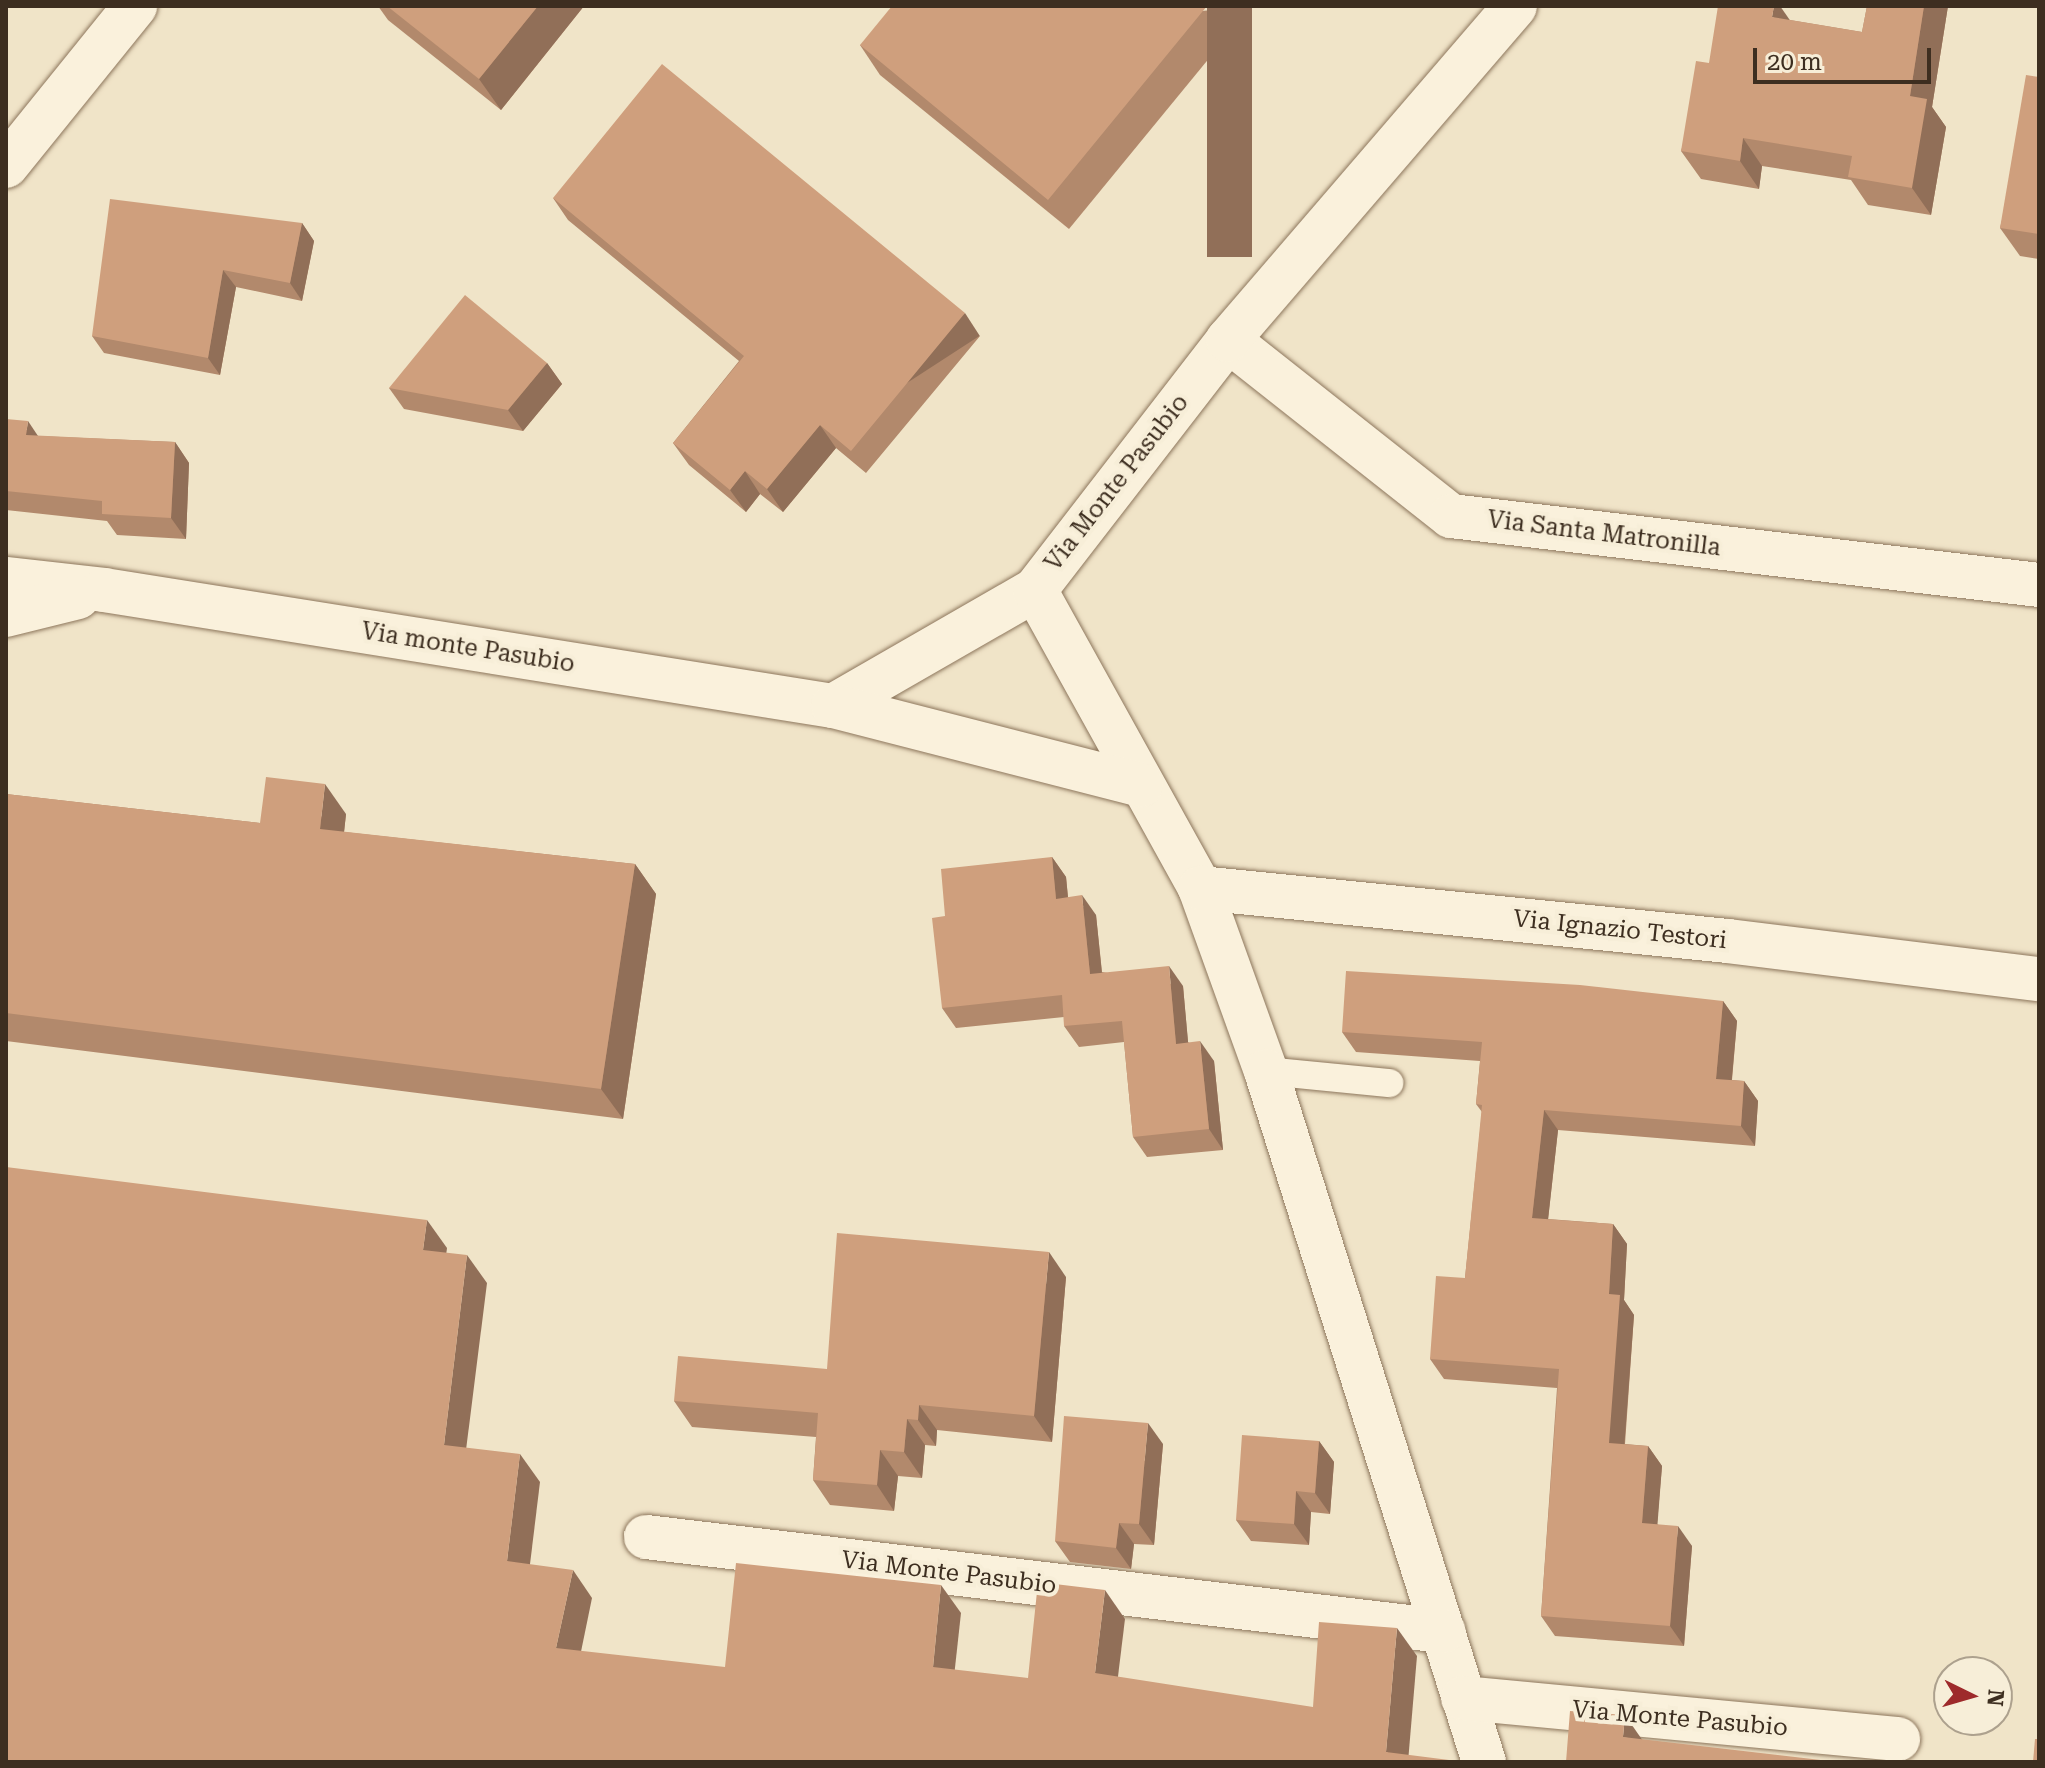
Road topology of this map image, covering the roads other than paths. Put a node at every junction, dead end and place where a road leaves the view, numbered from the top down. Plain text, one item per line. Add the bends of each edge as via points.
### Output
1 (135, 6) edge
2 (1515, 6) edge
3 (6, 166) edge
4 (1228, 340) junction
5 (6, 579) edge
6 (2039, 585) edge
7 (104, 590) junction
8 (1035, 590) junction
9 (6, 615) edge
10 (833, 706) junction
11 (1141, 785) junction
12 (1200, 888) junction
13 (2039, 979) edge
14 (1266, 1071) junction
15 (1389, 1083) dead end
16 (646, 1537) dead end
17 (1443, 1631) junction
18 (1463, 1698) junction
19 (1898, 1739) dead end
20 (1484, 1762) edge

1 - 3 street
2 - 4 street, Via Monte Pasubio
4 - 6 street, Via Santa Matronilla via 1451,516
4 - 8 street, Via Monte Pasubio
5 - 7 street, Via monte Pasubio
7 - 9 street, Via monte Pasubio
7 - 10 street, Via monte Pasubio
8 - 10 street, Via monte Pasubio
8 - 11 street, Via Monte Pasubio
10 - 11 street, Via monte Pasubio
11 - 12 street, Via Monte Pasubio
12 - 13 street, Via Ignazio Testori via 1728,941
12 - 14 street, Via Monte Pasubio
14 - 15 lane
14 - 17 street, Via Monte Pasubio
16 - 17 street, Via Monte Pasubio
17 - 18 street, Via Monte Pasubio
18 - 19 street, Via Monte Pasubio
18 - 20 street, Via Monte Pasubio

